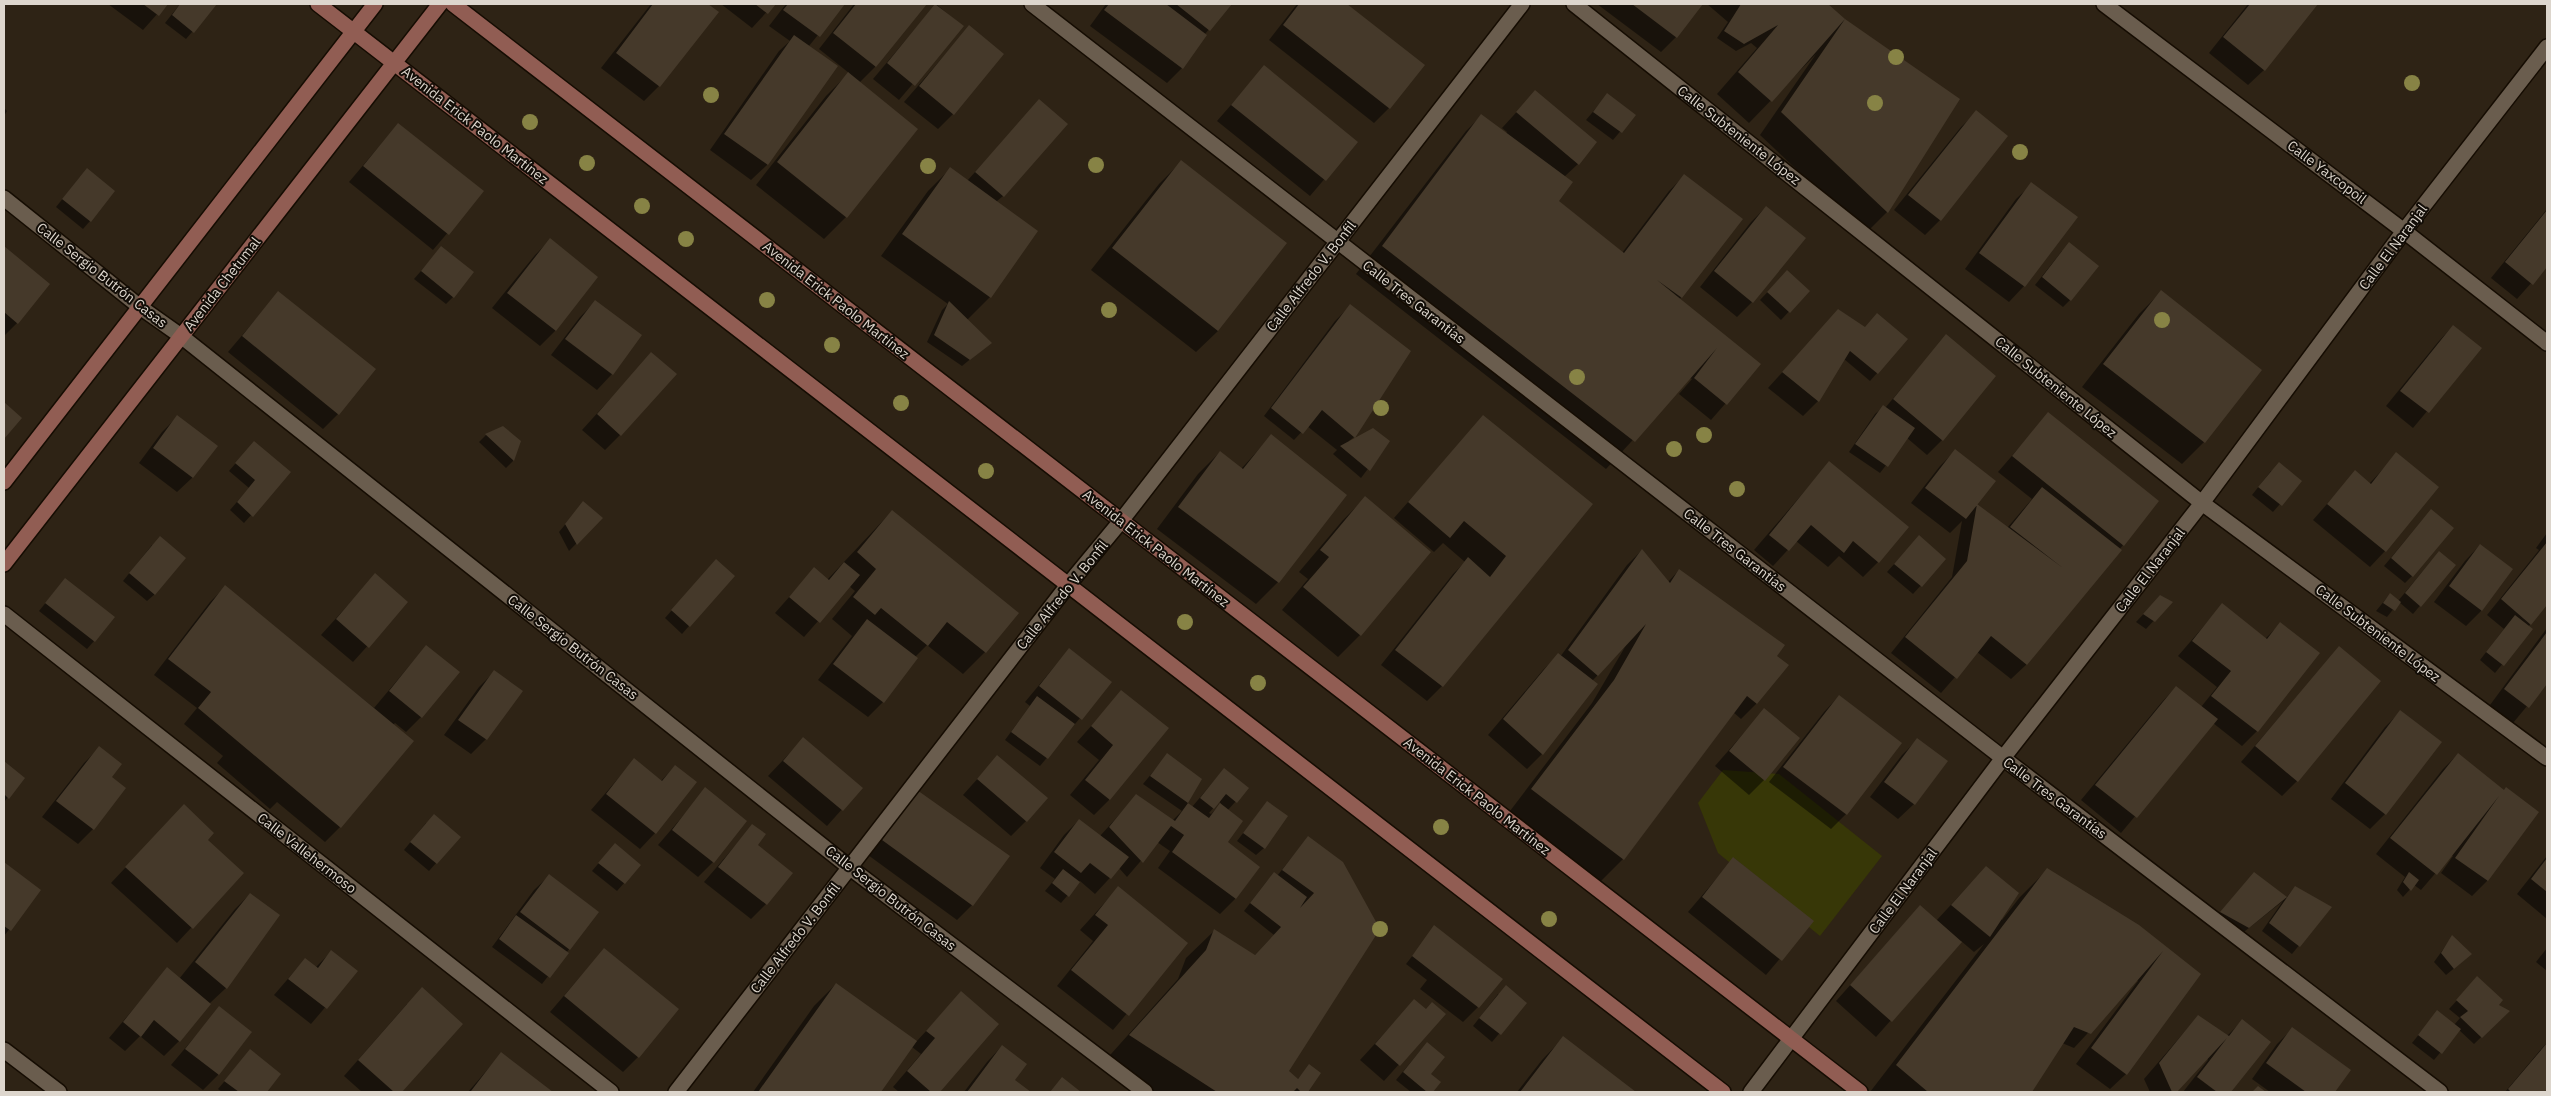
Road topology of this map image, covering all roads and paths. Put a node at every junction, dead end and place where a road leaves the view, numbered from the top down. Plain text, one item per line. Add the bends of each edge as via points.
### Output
1 (318, 4) edge
2 (375, 4) edge
3 (440, 4) edge
4 (453, 4) edge
5 (1032, 4) edge
6 (1522, 4) edge
7 (1574, 4) edge
8 (2104, 4) edge
9 (353, 31) junction
10 (2547, 47) edge
11 (394, 63) junction
12 (4, 198) edge
13 (2404, 231) junction
14 (1337, 242) junction
15 (140, 307) junction
16 (182, 336) junction
17 (2547, 343) edge
18 (4, 482) edge
19 (2202, 503) junction
20 (1121, 521) junction
21 (4, 564) edge
22 (1068, 584) junction
23 (4, 614) edge
24 (2003, 758) junction
25 (2547, 758) edge
26 (850, 867) junction
27 (1791, 1039) junction
28 (4, 1050) edge
29 (59, 1092) edge
30 (611, 1092) edge
31 (676, 1092) edge
32 (1145, 1092) edge
33 (1723, 1092) edge
34 (1751, 1092) edge
35 (1860, 1092) edge
36 (2440, 1092) edge

1 - 9 main road, Avenida Erick Paolo Martínez
2 - 9 main road
3 - 11 main road, Avenida Chetumal
4 - 20 main road, Avenida Erick Paolo Martínez
5 - 14 street, Calle Tres Garantías
6 - 14 street, Calle Alfredo V. Bonfil
7 - 19 street, Calle Subteniente López
8 - 13 street, Calle Yaxcopoil
9 - 11 main road, Avenida Erick Paolo Martínez
9 - 15 main road
10 - 13 street, Calle El Naranjal
11 - 16 main road, Avenida Chetumal
11 - 22 main road, Avenida Erick Paolo Martínez
12 - 15 street, Calle Sergio Butrón Casas
13 - 17 street, Calle Yaxcopoil
13 - 19 street, Calle El Naranjal
14 - 20 street, Calle Alfredo V. Bonfil
14 - 24 street, Calle Tres Garantías
15 - 16 street, Calle Sergio Butrón Casas
15 - 18 main road
16 - 21 main road, Avenida Chetumal
16 - 26 street, Calle Sergio Butrón Casas
19 - 24 street, Calle El Naranjal
19 - 25 street, Calle Subteniente López
20 - 22 street, Calle Alfredo V. Bonfil
20 - 27 main road, Avenida Erick Paolo Martínez
22 - 26 street, Calle Alfredo V. Bonfil
22 - 33 main road, Avenida Erick Paolo Martínez
23 - 30 street, Calle Vallehermoso
24 - 27 street, Calle El Naranjal
24 - 36 street, Calle Tres Garantías
26 - 31 street, Calle Alfredo V. Bonfil
26 - 32 street, Calle Sergio Butrón Casas
27 - 34 street, Calle El Naranjal
27 - 35 main road, Avenida Erick Paolo Martínez
28 - 29 street

